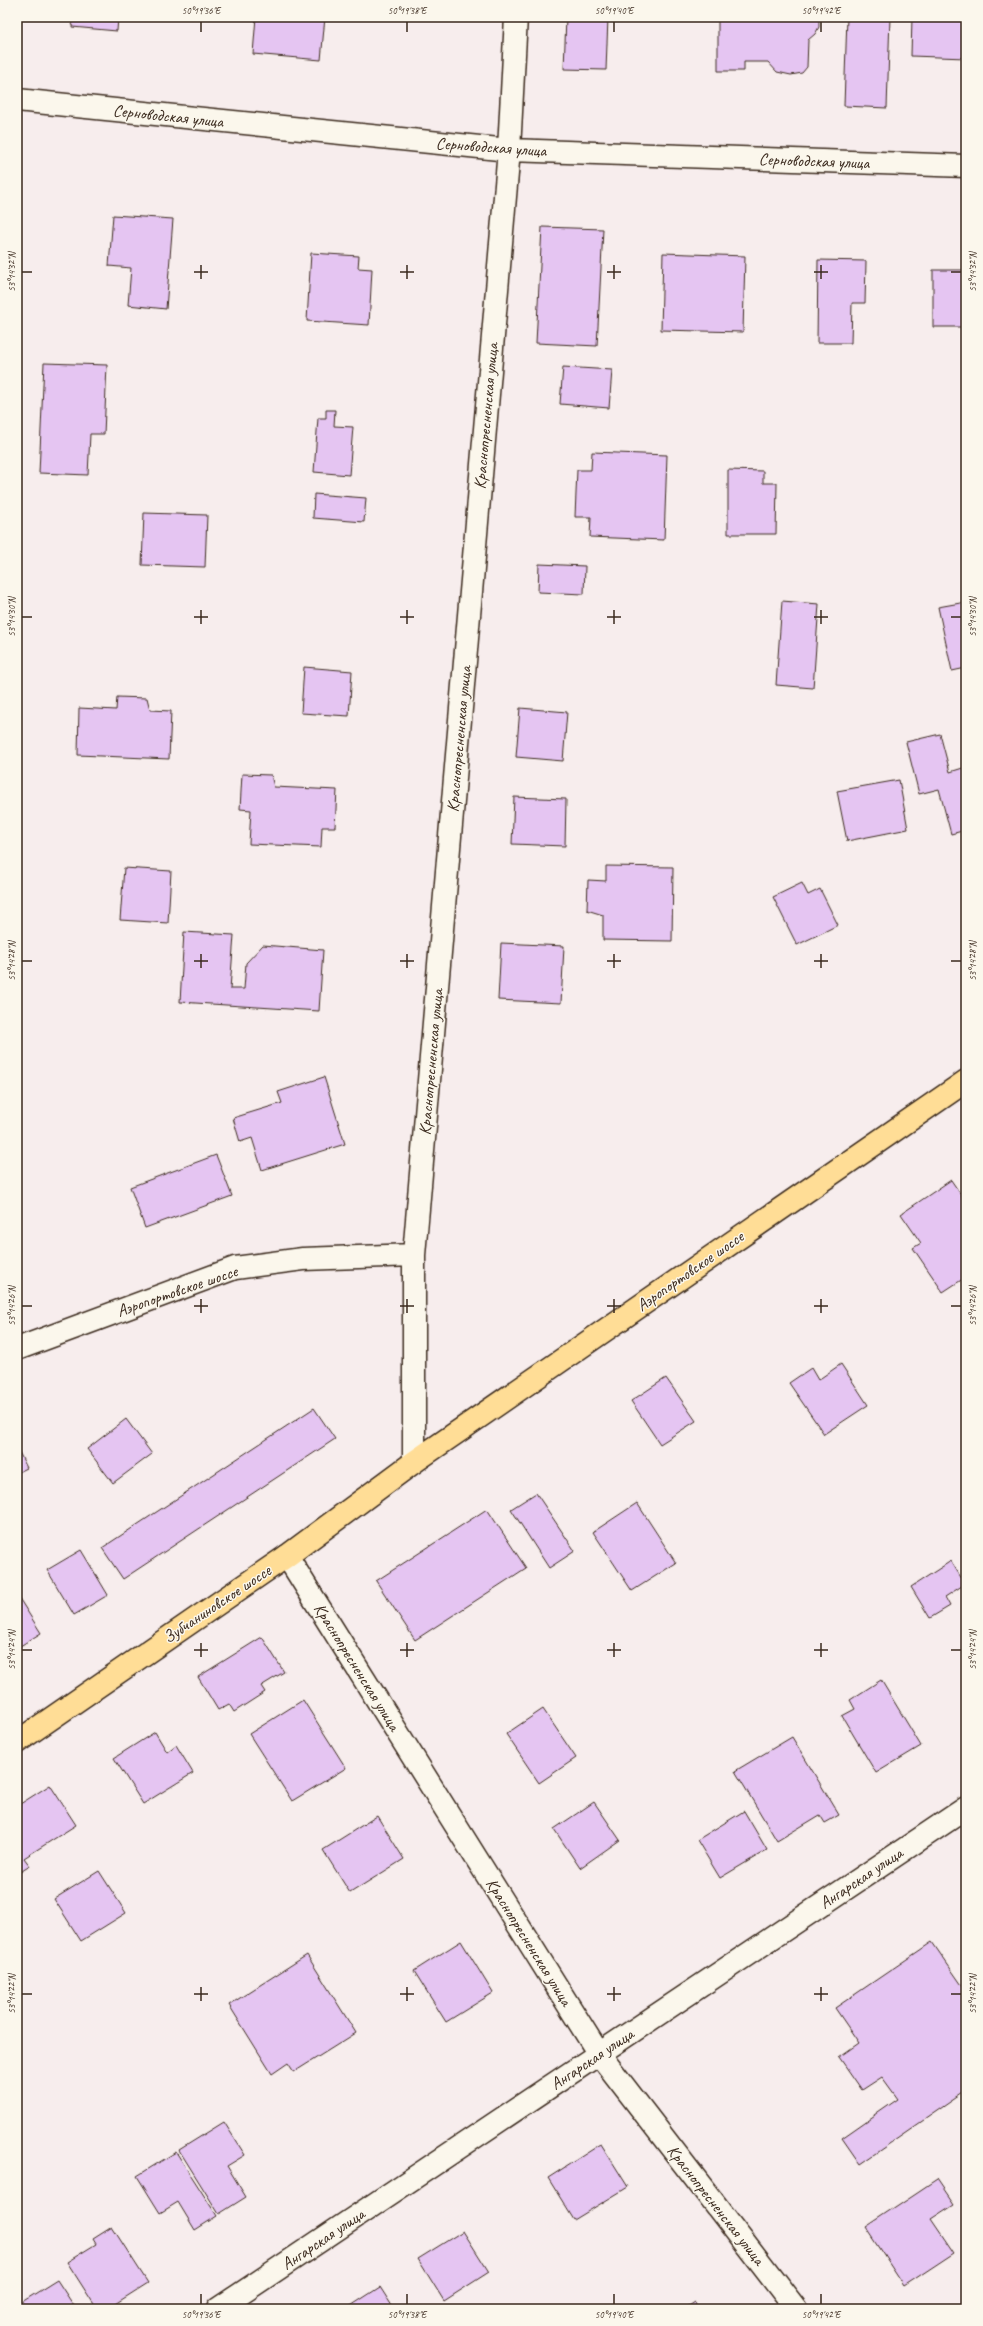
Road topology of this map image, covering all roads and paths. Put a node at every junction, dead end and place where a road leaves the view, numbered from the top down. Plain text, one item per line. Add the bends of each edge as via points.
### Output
1 (516, 17) edge
2 (17, 100) edge
3 (509, 150) junction
4 (966, 166) edge
5 (966, 1081) edge
6 (414, 1254) junction
7 (17, 1349) edge
8 (414, 1462) junction
9 (287, 1556) junction
10 (17, 1742) edge
11 (966, 1808) edge
12 (599, 2054) junction
13 (218, 2309) edge
14 (796, 2309) edge

1 - 3 street, Краснопресненская улица
2 - 3 street, Серноводская улица
3 - 4 street, Серноводская улица
3 - 6 street, Краснопресненская улица
5 - 8 main road, Аэропортовское шоссе
6 - 7 street, Аэропортовское шоссе via 302,1260 235,1268
6 - 8 street, Краснопресненская улица
8 - 9 main road, Зубчаниновское шоссе
9 - 10 main road, Зубчаниновское шоссе
9 - 12 street, Краснопресненская улица
11 - 12 street, Ангарская улица
12 - 13 street, Ангарская улица
12 - 14 street, Краснопресненская улица

